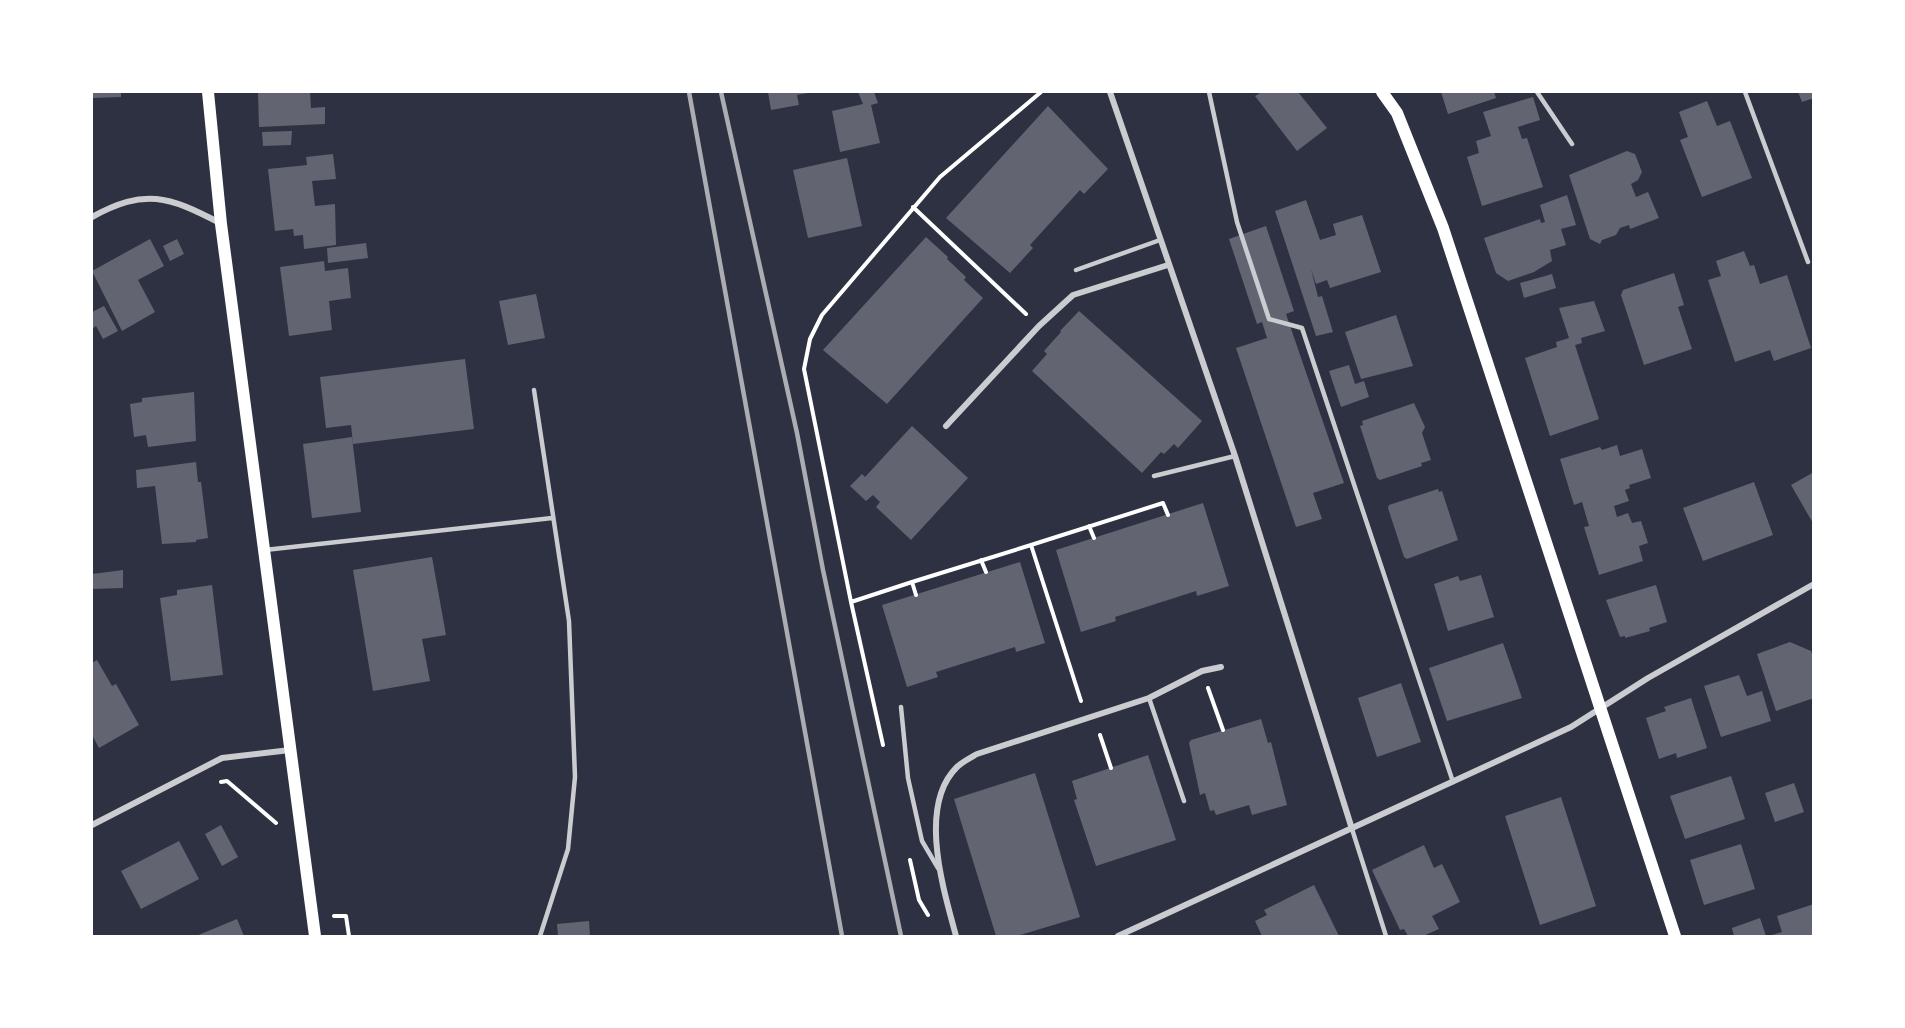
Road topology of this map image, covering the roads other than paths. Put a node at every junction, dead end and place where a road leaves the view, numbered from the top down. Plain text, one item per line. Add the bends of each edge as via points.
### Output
1 (208, 92) edge
2 (1110, 92) edge
3 (1209, 92) edge
4 (1382, 92) edge
5 (1537, 92) edge
6 (1745, 92) edge
7 (1572, 144) dead end
8 (92, 217) edge
9 (221, 224) junction
10 (1160, 240) junction
11 (1808, 262) dead end
12 (1168, 265) junction
13 (1076, 270) dead end
14 (534, 390) dead end
15 (946, 426) dead end
16 (1235, 456) junction
17 (1154, 476) dead end
18 (552, 519) junction
19 (265, 550) junction
20 (1814, 584) edge
21 (1221, 667) dead end
22 (1149, 698) junction
23 (901, 707) dead end
24 (1600, 708) junction
25 (291, 750) junction
26 (1453, 782) junction
27 (1184, 801) dead end
28 (92, 825) edge
29 (1352, 829) junction
30 (938, 868) junction
31 (315, 936) edge
32 (540, 936) edge
33 (956, 936) edge
34 (1118, 936) edge
35 (1386, 936) edge
36 (1675, 936) edge

1 - 9 main road
2 - 10 street
3 - 26 lane via 1237,222 1269,319 1302,328
4 - 24 main road via 1397,113 1443,228
5 - 7 lane
6 - 11 lane
8 - 9 street via 117,203 145,198 167,200
9 - 19 main road
10 - 12 street
10 - 13 lane
12 - 15 street via 1072,295
12 - 16 street
14 - 18 lane
16 - 17 lane
16 - 29 street
18 - 19 lane
18 - 32 lane via 569,621 575,777 568,849
19 - 25 main road
20 - 24 street
21 - 22 street via 1202,671
22 - 27 lane
22 - 30 street via 976,754 957,767 943,789 936,822
23 - 30 lane via 908,778 922,841
24 - 26 street via 1570,727
24 - 36 main road
25 - 28 street via 222,758
25 - 31 main road
26 - 29 street
29 - 34 street
29 - 35 lane
30 - 33 street

